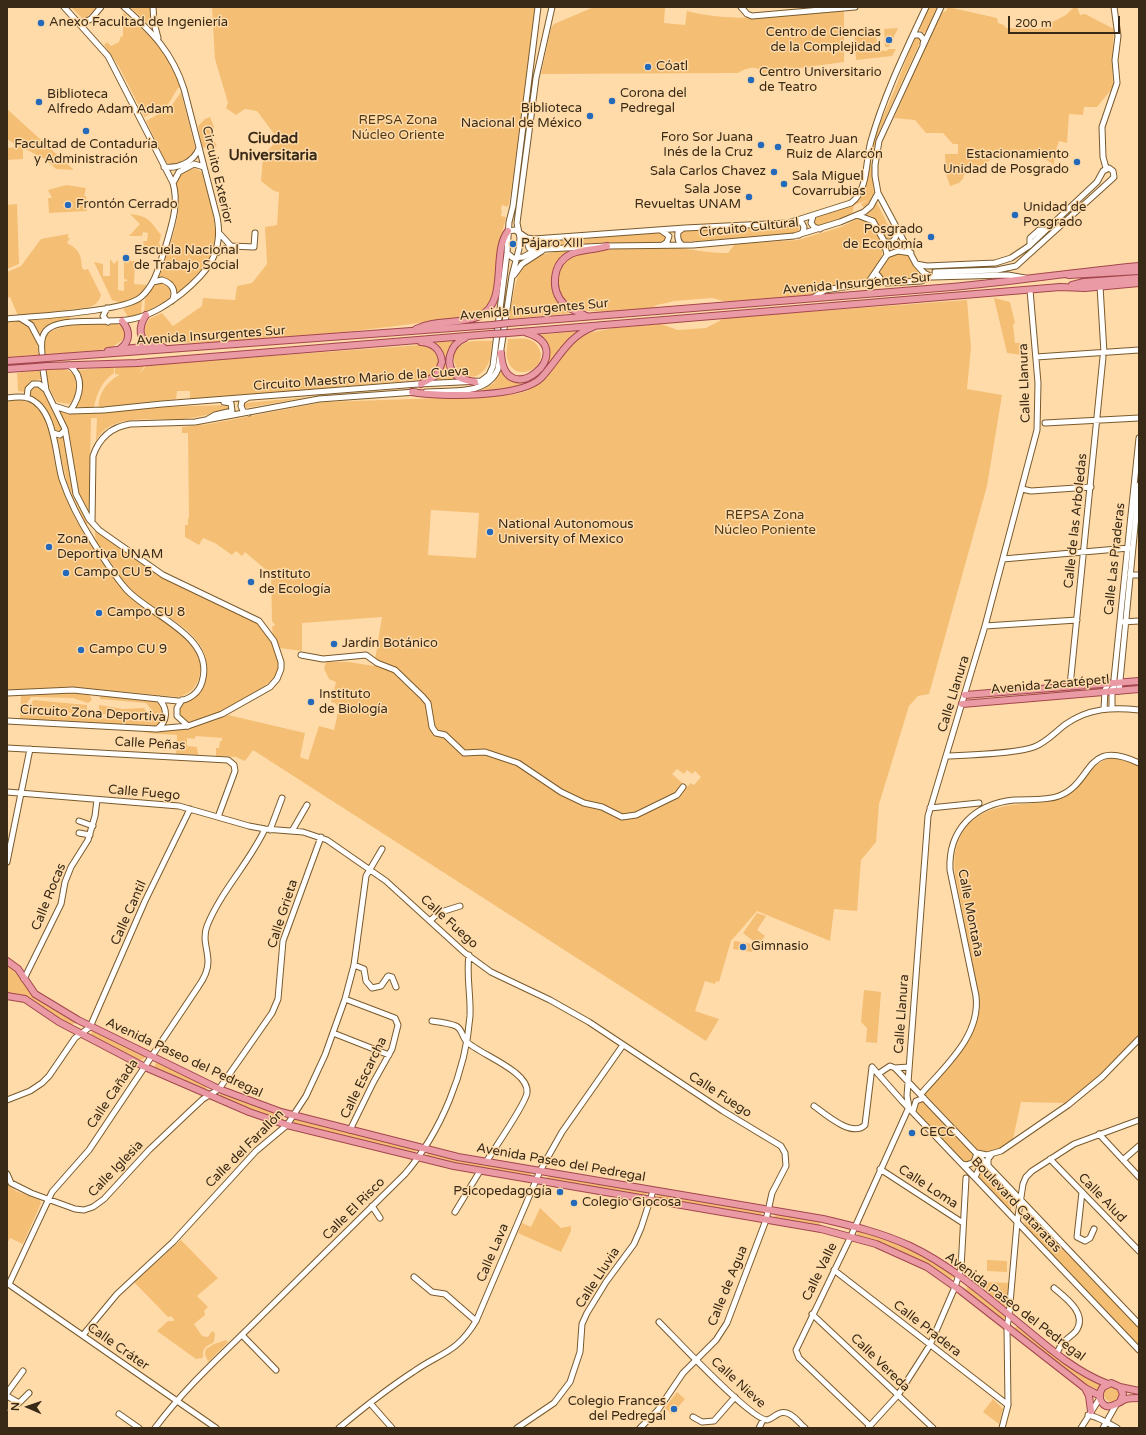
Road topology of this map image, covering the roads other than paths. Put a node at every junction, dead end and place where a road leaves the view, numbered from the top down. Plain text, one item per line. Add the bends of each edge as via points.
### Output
1 (64, 7) edge
2 (101, 7) edge
3 (124, 7) edge
4 (154, 7) edge
5 (538, 7) edge
6 (552, 7) edge
7 (741, 7) edge
8 (855, 7) edge
9 (926, 7) edge
10 (941, 7) edge
11 (1114, 7) edge
12 (536, 21) junction
13 (80, 24) junction
14 (917, 26) junction
15 (546, 32) junction
16 (929, 32) junction
17 (912, 37) junction
18 (160, 42) junction
19 (923, 45) junction
20 (198, 148) junction
21 (164, 167) junction
22 (204, 167) junction
23 (1106, 168) junction
24 (173, 183) junction
25 (1089, 190) junction
26 (878, 193) junction
27 (1095, 195) junction
28 (1080, 198) junction
29 (1086, 203) junction
30 (858, 215) junction
31 (813, 216) junction
32 (797, 221) junction
33 (685, 228) junction
34 (822, 228) junction
35 (898, 229) junction
36 (662, 230) junction
37 (1044, 230) junction
38 (508, 231) junction
39 (518, 231) junction
40 (219, 232) junction
41 (255, 233) dead end
42 (798, 235) junction
43 (534, 239) junction
44 (1035, 240) junction
45 (884, 241) junction
46 (1041, 244) junction
47 (662, 245) junction
48 (682, 245) junction
49 (231, 246) junction
50 (607, 246) junction
51 (1028, 246) junction
52 (546, 249) junction
53 (534, 251) junction
54 (216, 253) junction
55 (507, 253) junction
56 (911, 253) junction
57 (887, 255) junction
58 (1029, 255) junction
59 (517, 257) junction
60 (916, 264) junction
61 (938, 266) junction
62 (1139, 266) edge
63 (1139, 271) edge
64 (936, 272) junction
65 (876, 273) junction
66 (1061, 275) junction
67 (932, 277) junction
68 (1030, 278) junction
69 (1139, 278) edge
70 (153, 282) junction
71 (1139, 283) edge
72 (510, 285) junction
73 (1100, 286) junction
74 (1060, 287) junction
75 (1030, 290) junction
76 (811, 299) junction
77 (171, 302) junction
78 (107, 308) junction
79 (75, 311) junction
80 (146, 315) junction
81 (20, 317) junction
82 (588, 317) junction
83 (7, 319) edge
84 (122, 321) junction
85 (108, 322) junction
86 (76, 323) junction
87 (603, 324) junction
88 (412, 331) junction
89 (523, 332) junction
90 (472, 336) junction
91 (403, 341) junction
92 (41, 344) junction
93 (152, 346) junction
94 (120, 349) junction
95 (180, 349) junction
96 (1139, 350) edge
97 (501, 353) junction
98 (42, 354) dead end
99 (87, 355) junction
100 (1103, 355) junction
101 (1036, 357) junction
102 (7, 361) edge
103 (69, 365) junction
104 (46, 368) junction
105 (7, 369) edge
106 (475, 382) junction
107 (421, 384) junction
108 (46, 390) junction
109 (412, 392) junction
110 (7, 398) edge
111 (27, 398) junction
112 (248, 398) junction
113 (202, 401) junction
114 (54, 406) junction
115 (70, 411) junction
116 (249, 413) junction
117 (1139, 418) edge
118 (1097, 420) junction
119 (205, 421) junction
120 (1045, 423) dead end
121 (65, 430) junction
122 (53, 433) junction
123 (1139, 438) edge
124 (1139, 485) edge
125 (1091, 487) junction
126 (1022, 489) junction
127 (92, 522) junction
128 (83, 524) junction
129 (98, 528) junction
130 (1137, 528) edge
131 (91, 538) junction
132 (1130, 548) junction
133 (1084, 552) junction
134 (1003, 559) junction
135 (1130, 575) junction
136 (1139, 575) edge
137 (1077, 620) junction
138 (1139, 621) edge
139 (1122, 622) junction
140 (985, 626) junction
141 (301, 655) dead end
142 (1139, 681) edge
143 (1112, 684) junction
144 (1070, 686) junction
145 (1032, 689) junction
146 (1139, 689) edge
147 (1115, 691) junction
148 (1105, 692) junction
149 (7, 693) edge
150 (981, 694) junction
151 (965, 695) junction
152 (1033, 698) junction
153 (159, 699) junction
154 (182, 700) junction
155 (981, 702) junction
156 (962, 704) junction
157 (1112, 708) junction
158 (1104, 709) junction
159 (1139, 710) edge
160 (7, 721) edge
161 (188, 726) junction
162 (156, 729) junction
163 (7, 748) edge
164 (30, 749) junction
165 (946, 756) junction
166 (1139, 763) edge
167 (683, 788) dead end
168 (7, 792) edge
169 (21, 793) junction
170 (282, 798) dead end
171 (96, 800) junction
172 (979, 803) dead end
173 (307, 804) dead end
174 (930, 808) junction
175 (190, 809) junction
176 (218, 818) junction
177 (79, 821) dead end
178 (93, 826) junction
179 (267, 829) junction
180 (292, 831) junction
181 (79, 833) dead end
182 (90, 835) junction
183 (321, 837) junction
184 (382, 849) dead end
185 (7, 862) edge
186 (370, 868) junction
187 (460, 906) dead end
188 (431, 920) junction
189 (469, 955) junction
190 (7, 962) edge
191 (354, 965) junction
192 (24, 979) junction
193 (396, 987) dead end
194 (7, 996) edge
195 (345, 999) junction
196 (432, 1020) dead end
197 (90, 1027) junction
198 (333, 1033) junction
199 (82, 1034) junction
200 (1139, 1039) edge
201 (467, 1041) junction
202 (623, 1045) junction
203 (389, 1055) junction
204 (151, 1056) junction
205 (144, 1067) junction
206 (893, 1067) junction
207 (910, 1068) junction
208 (878, 1074) junction
209 (908, 1082) junction
210 (219, 1089) junction
211 (209, 1096) junction
212 (922, 1096) junction
213 (7, 1100) edge
214 (814, 1106) dead end
215 (911, 1109) junction
216 (294, 1116) junction
217 (1139, 1120) edge
218 (287, 1125) junction
219 (350, 1130) junction
220 (1099, 1134) junction
221 (1139, 1146) edge
222 (425, 1148) junction
223 (977, 1153) junction
224 (992, 1154) junction
225 (419, 1157) junction
226 (1050, 1159) junction
227 (1123, 1160) junction
228 (486, 1162) junction
229 (962, 1164) junction
230 (988, 1165) junction
231 (880, 1169) junction
232 (480, 1171) junction
233 (540, 1171) junction
234 (7, 1174) edge
235 (1139, 1177) edge
236 (966, 1178) dead end
237 (975, 1178) junction
238 (536, 1181) junction
239 (1022, 1184) junction
240 (653, 1191) junction
241 (1082, 1192) junction
242 (1014, 1193) junction
243 (48, 1199) junction
244 (1020, 1199) junction
245 (650, 1200) junction
246 (372, 1206) junction
247 (768, 1210) junction
248 (455, 1212) dead end
249 (380, 1218) dead end
250 (823, 1219) junction
251 (766, 1220) junction
252 (963, 1223) junction
253 (1017, 1223) junction
254 (855, 1226) junction
255 (821, 1229) junction
256 (1094, 1229) dead end
257 (850, 1236) junction
258 (1139, 1251) edge
259 (834, 1270) junction
260 (414, 1276) dead end
261 (959, 1276) junction
262 (8, 1283) edge
263 (956, 1287) junction
264 (1054, 1288) dead end
265 (812, 1314) junction
266 (1010, 1315) junction
267 (476, 1321) junction
268 (659, 1322) dead end
269 (1139, 1324) edge
270 (1007, 1327) junction
271 (83, 1335) junction
272 (242, 1335) junction
273 (930, 1345) junction
274 (1139, 1350) edge
275 (1057, 1353) junction
276 (697, 1360) junction
277 (276, 1370) dead end
278 (23, 1371) dead end
279 (1108, 1384) junction
280 (1120, 1387) junction
281 (1085, 1388) junction
282 (1139, 1391) edge
283 (7, 1393) edge
284 (29, 1393) dead end
285 (898, 1395) junction
286 (7, 1396) edge
287 (735, 1397) junction
288 (1100, 1397) junction
289 (1138, 1398) edge
290 (176, 1400) junction
291 (370, 1403) junction
292 (1118, 1404) junction
293 (1008, 1405) junction
294 (1090, 1413) junction
295 (119, 1414) dead end
296 (693, 1417) dead end
297 (763, 1420) junction
298 (1104, 1426) edge
299 (869, 1427) edge
300 (139, 1428) edge
301 (155, 1428) edge
302 (216, 1428) edge
303 (339, 1428) edge
304 (392, 1428) edge
305 (517, 1428) edge
306 (640, 1428) edge
307 (759, 1428) edge
308 (805, 1428) edge
309 (933, 1428) edge
310 (1002, 1428) edge
311 (1081, 1428) edge
312 (1117, 1428) edge

1 - 13 street
2 - 13 street via 91,19
3 - 18 street, Circuito Exterior
4 - 18 street via 154,23
5 - 12 street, Circuito Maestro Mario de la Cueva
6 - 15 street, Circuito Maestro Mario de la Cueva
7 - 8 street via 752,16
9 - 14 street, Circuito Cultural
10 - 16 street
11 - 23 street via 1118,36 1115,60 1117,83 1102,127
12 - 15 street via 540,29
12 - 38 street, Circuito Maestro Mario de la Cueva
13 - 21 street via 108,56
14 - 16 street via 920,33
14 - 17 street, Circuito Cultural
15 - 39 street, Circuito Maestro Mario de la Cueva via 536,80
16 - 19 street
17 - 19 street via 916,34 922,36
17 - 31 street, Circuito Cultural via 873,135 859,196 851,203
18 - 20 street, Circuito Exterior via 178,70
19 - 26 street via 879,141 875,165
20 - 21 street via 194,158 177,167
20 - 22 street, Circuito Exterior
21 - 24 street
22 - 24 street via 194,164 179,172
22 - 40 street, Circuito Exterior
23 - 25 street
23 - 27 street via 1113,171 1114,177
24 - 70 street via 176,200 173,217
25 - 27 street via 1090,194
25 - 28 street
26 - 30 street, Circuito Cultural via 871,206
26 - 35 street
27 - 29 street
28 - 29 street via 1085,199
28 - 37 street
29 - 46 street
30 - 34 street, Circuito Cultural
30 - 45 street via 873,221
31 - 32 street, Circuito Cultural
31 - 34 street via 811,219 814,227
32 - 33 street, Circuito Cultural
32 - 42 street via 804,227 803,232
33 - 36 street, Circuito Cultural
33 - 48 street via 678,232 677,236
34 - 42 street, Circuito Cultural
35 - 45 street via 894,241
35 - 56 street
36 - 43 street, Circuito Cultural
36 - 47 street via 669,240
37 - 44 street
37 - 51 street via 1039,230 1030,238
38 - 39 street
38 - 55 street, Circuito Maestro Mario de la Cueva
38 - 88 main road via 504,240 495,297 488,309 475,318 428,324
39 - 43 street via 525,237
39 - 59 street, Circuito Maestro Mario de la Cueva via 520,238
40 - 49 street
40 - 54 street, Circuito Exterior
41 - 49 street via 254,247
42 - 48 street, Circuito Cultural
43 - 53 street via 528,245
44 - 46 street via 1036,244
44 - 51 street
45 - 57 street
46 - 58 street
47 - 48 street, Circuito Cultural
47 - 50 street, Circuito Cultural
49 - 54 street
50 - 52 street, Circuito Cultural
50 - 82 main road via 572,254 562,262 556,273 555,287 562,301
51 - 58 street via 1031,250
51 - 61 street via 1011,258 995,263
52 - 53 street, Circuito Cultural
52 - 72 street via 522,264
53 - 59 street, Circuito Cultural
54 - 77 street, Circuito Exterior via 200,279
55 - 59 street
55 - 106 street, Circuito Maestro Mario de la Cueva via 493,366 489,375
56 - 57 street via 898,251
56 - 60 street
57 - 65 street
58 - 64 street via 1016,266 1007,269
59 - 72 street, Circuito Maestro Mario de la Cueva
60 - 61 street
60 - 67 street
61 - 64 street
62 - 66 main road, Avenida Insurgentes Sur
63 - 66 main road, Avenida Insurgentes Sur
64 - 67 street
65 - 67 street via 887,283 921,281
65 - 76 street via 868,284 826,290
66 - 68 main road, Avenida Insurgentes Sur
67 - 68 street via 1008,275
68 - 76 main road, Avenida Insurgentes Sur
69 - 74 main road, Avenida Insurgentes Sur via 1084,282
70 - 77 street via 162,280 171,286 174,292
70 - 78 street via 137,300
71 - 73 main road, Avenida Insurgentes Sur
72 - 97 street, Circuito Maestro Mario de la Cueva
73 - 74 main road, Avenida Insurgentes Sur
73 - 100 street, Calle de las Arboledas
74 - 75 main road, Avenida Insurgentes Sur
75 - 87 main road, Avenida Insurgentes Sur
75 - 101 street, Calle Llanura
76 - 82 main road, Avenida Insurgentes Sur
77 - 80 street, Circuito Exterior
78 - 79 street
78 - 85 street via 103,316
79 - 81 street
79 - 86 street via 73,319
80 - 84 street, Circuito Exterior
80 - 93 main road via 140,332 144,340
81 - 83 street
81 - 92 street via 31,325
82 - 88 main road, Avenida Insurgentes Sur, bridge
84 - 85 street, Circuito Exterior
84 - 94 main road via 129,334 126,343
85 - 86 street, Circuito Exterior
86 - 92 street, Circuito Exterior via 52,326 43,336
87 - 89 main road, Avenida Insurgentes Sur
87 - 109 main road via 573,338 541,377 523,388 488,393 438,395
88 - 95 main road, Avenida Insurgentes Sur
89 - 90 main road, Avenida Insurgentes Sur, bridge
89 - 97 main road via 536,337 545,349 544,364 537,374 524,379 511,376 503,367
90 - 91 main road, Avenida Insurgentes Sur
90 - 106 main road via 463,338 454,345 450,360 455,374 464,380
91 - 103 main road, Avenida Insurgentes Sur
91 - 107 main road via 430,344 439,352 442,362 438,374 434,379
92 - 98 street
93 - 94 main road
93 - 95 main road
94 - 99 main road
95 - 99 main road, Avenida Insurgentes Sur
96 - 100 street
97 - 109 street, Circuito Maestro Mario de la Cueva via 495,376 482,387
99 - 102 main road, Avenida Insurgentes Sur, bridge
100 - 101 street
100 - 118 street, Calle de las Arboledas
101 - 126 street, Calle Llanura via 1038,424
103 - 104 main road, Avenida Insurgentes Sur
103 - 115 street via 74,369 80,384 79,394
104 - 105 main road, Avenida Insurgentes Sur, bridge
104 - 108 street
106 - 107 street, Circuito Maestro Mario de la Cueva
107 - 112 street, Circuito Maestro Mario de la Cueva
108 - 111 street via 39,384 33,384 28,389
108 - 114 street
109 - 116 street, Circuito Maestro Mario de la Cueva via 319,399
110 - 111 street
111 - 122 street, Circuito Zona Deportiva via 43,410
112 - 113 street, Circuito Maestro Mario de la Cueva
112 - 116 street via 242,401 241,406
113 - 115 street, Circuito Maestro Mario de la Cueva
113 - 119 street via 208,404 230,402 233,406 230,412
114 - 115 street, Circuito Maestro Mario de la Cueva
114 - 121 street
116 - 119 street, Circuito Maestro Mario de la Cueva
117 - 118 street
118 - 120 street
118 - 125 street, Calle de las Arboledas
119 - 127 street, Circuito Maestro Mario de la Cueva via 121,426 112,430 101,440 94,452
121 - 122 street via 60,435
121 - 127 street via 76,494
122 - 128 street, Circuito Zona Deportiva via 63,481
123 - 132 street, Calle Las Praderas
124 - 130 street, Calle Las Praderas
125 - 126 street via 1031,491
125 - 133 street, Calle de las Arboledas
126 - 134 street, Calle Llanura
127 - 128 street via 89,525
127 - 129 street, Circuito Zona Deportiva
128 - 131 street, Circuito Zona Deportiva
129 - 131 street via 92,531
129 - 161 street, Circuito Zona Deportiva via 163,575 259,621 274,641 281,665 279,676 273,685 222,714
130 - 132 street, Calle Las Praderas
131 - 154 street, Circuito Zona Deportiva via 127,590 185,633 195,644 203,663 203,678 198,690
132 - 133 street
132 - 135 street, Calle Las Praderas
132 - 139 street, Calle Las Praderas
133 - 134 street
133 - 137 street, Calle de las Arboledas
134 - 140 street, Calle Llanura
135 - 136 street
135 - 139 street, Calle Las Praderas
137 - 140 street
137 - 144 street, Calle de las Arboledas
138 - 139 street
139 - 143 street, Calle Las Praderas
140 - 151 street, Calle Llanura
141 - 167 street via 319,659 356,654 370,657 377,663 395,670 423,697 428,704 432,727 436,733 445,735 464,753 485,752 518,763 561,792 622,817 636,815 677,795
142 - 143 main road, Avenida Zacatépetl
143 - 144 main road, Avenida Zacatépetl
143 - 147 street
143 - 147 street, Calle Las Praderas
143 - 148 street
144 - 145 main road, Avenida Zacatépetl
145 - 150 main road, Avenida Zacatépetl
145 - 152 main road
146 - 147 main road, Avenida Zacatépetl
147 - 148 main road, Avenida Zacatépetl
147 - 157 street, Calle Las Praderas
148 - 152 main road, Avenida Zacatépetl
148 - 158 street
149 - 153 street, Circuito Zona Deportiva via 73,690
150 - 151 main road, Avenida Zacatépetl
150 - 155 main road
151 - 156 street, Calle Llanura
152 - 155 main road, Avenida Zacatépetl
153 - 154 street, Circuito Zona Deportiva
153 - 162 street via 165,707 166,716 163,724
154 - 161 street via 177,708 177,716
155 - 156 main road, Avenida Zacatépetl
156 - 165 street, Calle Llanura
157 - 158 street
157 - 159 street
158 - 165 street via 1083,714 1045,741 1028,749
160 - 162 street, Circuito Zona Deportiva
161 - 162 street, Circuito Zona Deportiva
163 - 164 street, Calle Peñas
164 - 169 street
164 - 176 street, Calle Peñas via 228,760 233,763 235,771
165 - 174 street, Calle Llanura
166 - 212 street, Calle Montaña via 1120,755 1105,756 1092,764 1064,794 1047,799 992,805 974,814 959,831 952,847 950,870 976,996 976,1015 965,1040
168 - 169 street, Calle Fuego
169 - 171 street, Calle Fuego
169 - 185 street
170 - 179 street, Calle Cañada
171 - 175 street, Calle Fuego via 160,804
171 - 178 street, Calle Rocas
172 - 174 street
173 - 180 street
174 - 207 street, Calle Llanura
175 - 176 street, Calle Fuego
175 - 197 street, Calle Cantil via 145,901
176 - 179 street, Calle Fuego
177 - 178 street
178 - 182 street, Calle Rocas
179 - 180 street, Calle Fuego
179 - 204 street, Calle Cañada via 236,874 206,928 204,942 208,962 203,979
180 - 183 street, Calle Fuego
181 - 182 street
182 - 192 street, Calle Rocas via 68,874 61,904
183 - 186 street, Calle Fuego
183 - 210 street, Calle Grieta via 283,941 278,999 272,1013
184 - 186 street, Calle del Farallón
186 - 188 street, Calle Fuego
186 - 191 street, Calle del Farallón via 363,889
187 - 188 street via 438,913
188 - 189 street, Calle Fuego
189 - 201 street, Calle El Risco via 467,967 470,1014
189 - 202 street, Calle Fuego via 491,972 557,1004
190 - 192 main road, Avenida Paseo del Pedregal via 15,967
191 - 193 street via 364,969 366,981 372,988 380,986 388,976 392,977
191 - 195 street, Calle del Farallón
192 - 197 main road, Avenida Paseo del Pedregal via 35,994
194 - 199 main road, Avenida Paseo del Pedregal via 24,999
195 - 198 street, Calle del Farallón
195 - 203 street, Calle Escarcha via 398,1021 394,1044
196 - 201 street via 456,1026
197 - 199 street
197 - 204 main road, Avenida Paseo del Pedregal
198 - 203 street
198 - 216 street, Calle del Farallón via 312,1085
199 - 205 main road, Avenida Paseo del Pedregal
199 - 213 street via 75,1038 42,1083
200 - 224 street via 1081,1095 1005,1149
201 - 222 street, Calle El Risco via 450,1097
201 - 228 street via 494,1057 527,1086 525,1099
202 - 233 street, Calle Lava via 562,1132
202 - 247 street, Calle Fuego via 781,1146 786,1164 774,1189
203 - 219 street, Calle Escarcha
204 - 205 street, Calle Cañada
204 - 210 main road, Avenida Paseo del Pedregal
205 - 211 main road, Avenida Paseo del Pedregal
205 - 243 street, Calle Cañada via 89,1150
206 - 207 street
206 - 208 street
206 - 209 street, Boulevard Cataratas
207 - 209 street, Calle Llanura
208 - 214 street, Boulevard Cataratas via 872,1067 863,1128 848,1128
208 - 215 street, Boulevard Cataratas
209 - 212 street, Boulevard Cataratas
209 - 215 street, Calle Llanura via 907,1102
210 - 211 street, Calle Grieta
210 - 216 main road, Avenida Paseo del Pedregal
211 - 218 main road, Avenida Paseo del Pedregal
211 - 243 street, Calle Iglesia via 149,1150 104,1199 93,1207 75,1209
212 - 215 street, Calle Montaña
212 - 223 street, Boulevard Cataratas
215 - 229 street, Boulevard Cataratas
215 - 231 street, Calle Valle
216 - 218 street, Calle del Farallón
216 - 219 main road, Avenida Paseo del Pedregal
217 - 220 street
218 - 225 main road, Avenida Paseo del Pedregal
218 - 271 street, Calle del Farallón via 256,1151 173,1242 117,1294
219 - 222 main road, Avenida Paseo del Pedregal
220 - 226 street via 1074,1144
220 - 227 street
221 - 227 street
222 - 225 street, Calle El Risco
222 - 228 main road, Avenida Paseo del Pedregal
223 - 224 street via 985,1156
223 - 229 street via 974,1162
223 - 230 street, Boulevard Cataratas
224 - 230 street via 988,1159
225 - 232 main road, Avenida Paseo del Pedregal
225 - 246 street, Calle El Risco
226 - 239 street via 1032,1171
226 - 241 street, Calle Alud
227 - 235 street
228 - 233 main road, Avenida Paseo del Pedregal
229 - 237 street, Boulevard Cataratas
230 - 237 street via 979,1169
230 - 242 street, Boulevard Cataratas
231 - 252 street, Calle Loma
231 - 254 street, Calle Valle
232 - 238 main road, Avenida Paseo del Pedregal
232 - 248 street
233 - 238 street, Calle Lava
233 - 240 main road, Avenida Paseo del Pedregal
234 - 243 street, Calle Iglesia via 11,1183
236 - 252 street
237 - 253 street, Boulevard Cataratas
238 - 245 main road, Avenida Paseo del Pedregal
238 - 267 street, Calle Lava
239 - 242 street
239 - 244 street
240 - 245 street, Calle Lluvia
240 - 247 main road, Avenida Paseo del Pedregal
241 - 256 street via 1078,1239 1085,1241 1090,1238
241 - 258 street, Calle Alud
242 - 244 street, Boulevard Cataratas
243 - 262 street, Calle Cañada
244 - 253 street
244 - 269 street, Boulevard Cataratas
245 - 251 main road, Avenida Paseo del Pedregal
245 - 305 street, Calle Lluvia via 634,1244 606,1282 582,1324 580,1352 567,1387 554,1403
246 - 249 street
246 - 272 street, Calle El Risco
247 - 250 main road, Avenida Paseo del Pedregal
247 - 251 street, Calle Fuego
250 - 254 main road, Avenida Paseo del Pedregal
250 - 255 main road
251 - 255 main road, Avenida Paseo del Pedregal
251 - 276 street, Calle de Agua via 727,1323 716,1340
252 - 261 street
253 - 266 street
253 - 274 street, Boulevard Cataratas
254 - 257 street, Calle Valle
254 - 261 main road, Avenida Paseo del Pedregal via 910,1246
255 - 257 main road, Avenida Paseo del Pedregal
257 - 259 street, Calle Valle
257 - 263 main road, Avenida Paseo del Pedregal via 911,1259
259 - 265 street, Calle Valle
259 - 273 street, Calle Pradera
260 - 267 street via 432,1292 445,1294
261 - 263 street
261 - 266 main road, Avenida Paseo del Pedregal
262 - 271 street, Calle Cráter
263 - 270 main road, Avenida Paseo del Pedregal
263 - 273 street
264 - 275 street via 1072,1304 1080,1320 1076,1331 1062,1343
265 - 285 street, Calle Vereda
265 - 299 street, Calle Valle via 796,1348 797,1356
266 - 270 street
266 - 275 main road, Avenida Paseo del Pedregal
267 - 291 street, Calle Lava via 457,1346 414,1370
268 - 276 street, Calle Nieve
270 - 281 main road, Avenida Paseo del Pedregal
270 - 293 street
271 - 290 street, Calle Cráter
272 - 277 street
272 - 290 street, Calle El Risco
273 - 285 street
273 - 293 street, Calle Pradera
275 - 279 main road, Avenida Paseo del Pedregal via 1086,1375
276 - 287 street, Calle Nieve via 709,1375
276 - 306 street, Calle de Agua via 683,1373 658,1410
278 - 283 street
279 - 280 main road
279 - 288 main road via 1101,1390
280 - 282 main road
280 - 292 main road via 1123,1394
281 - 288 main road, Avenida Paseo del Pedregal
281 - 294 main road via 1090,1396
284 - 286 street via 19,1403
285 - 299 street
285 - 309 street, Calle Vereda
287 - 296 street via 714,1421 702,1422
287 - 297 street, Calle Nieve
288 - 292 main road via 1106,1406
288 - 294 street
289 - 292 main road
290 - 301 street, Calle El Risco
290 - 302 street, Calle Cráter
291 - 303 street, Calle Lava
291 - 304 street
292 - 298 street
293 - 310 street
294 - 298 street
294 - 311 street
295 - 300 street
297 - 307 street
297 - 308 street, Calle Nieve via 769,1420 779,1413 786,1413
298 - 312 street

